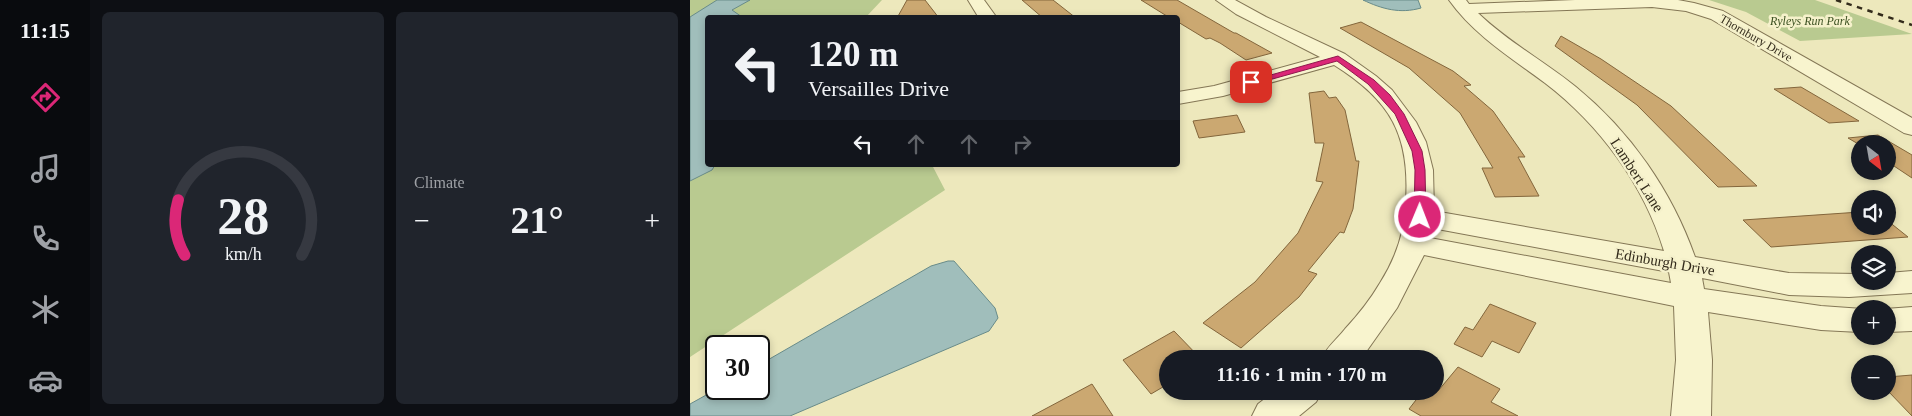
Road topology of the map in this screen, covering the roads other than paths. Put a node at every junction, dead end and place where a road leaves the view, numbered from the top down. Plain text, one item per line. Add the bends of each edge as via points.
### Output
1 (976, 0) edge
2 (1224, 0) edge
3 (1696, 0) edge
4 (1459, 2) edge
5 (986, 15) edge
6 (1338, 58) junction
7 (1180, 98) edge
8 (1912, 108) edge
9 (1912, 128) edge
10 (1417, 230) junction
11 (1683, 266) junction
12 (1912, 282) edge
13 (1689, 298) junction
14 (1912, 319) edge
15 (1851, 320) edge
16 (1896, 320) edge
17 (1347, 350) edge
18 (1292, 400) edge
19 (1272, 416) edge
20 (1691, 416) edge

1 - 5 street
2 - 6 street
3 - 8 street, Thornbury Drive via 1746,17
4 - 9 street, Thornbury Drive via 1652,2 1704,10
4 - 11 street, Lambert Lane via 1496,40 1545,73 1580,101 1604,126 1648,187 1667,221
6 - 7 street via 1216,92
6 - 10 street via 1387,97 1409,132 1420,170
10 - 11 street, Edinburgh Drive
10 - 13 street, Edinburgh Drive
10 - 17 street via 1399,277 1378,313
11 - 12 street, Edinburgh Drive via 1797,284 1849,286
11 - 13 street, Lambert Lane
13 - 15 street, Edinburgh Drive
13 - 20 street, Lambert Lane via 1695,350
14 - 16 street
18 - 19 street

